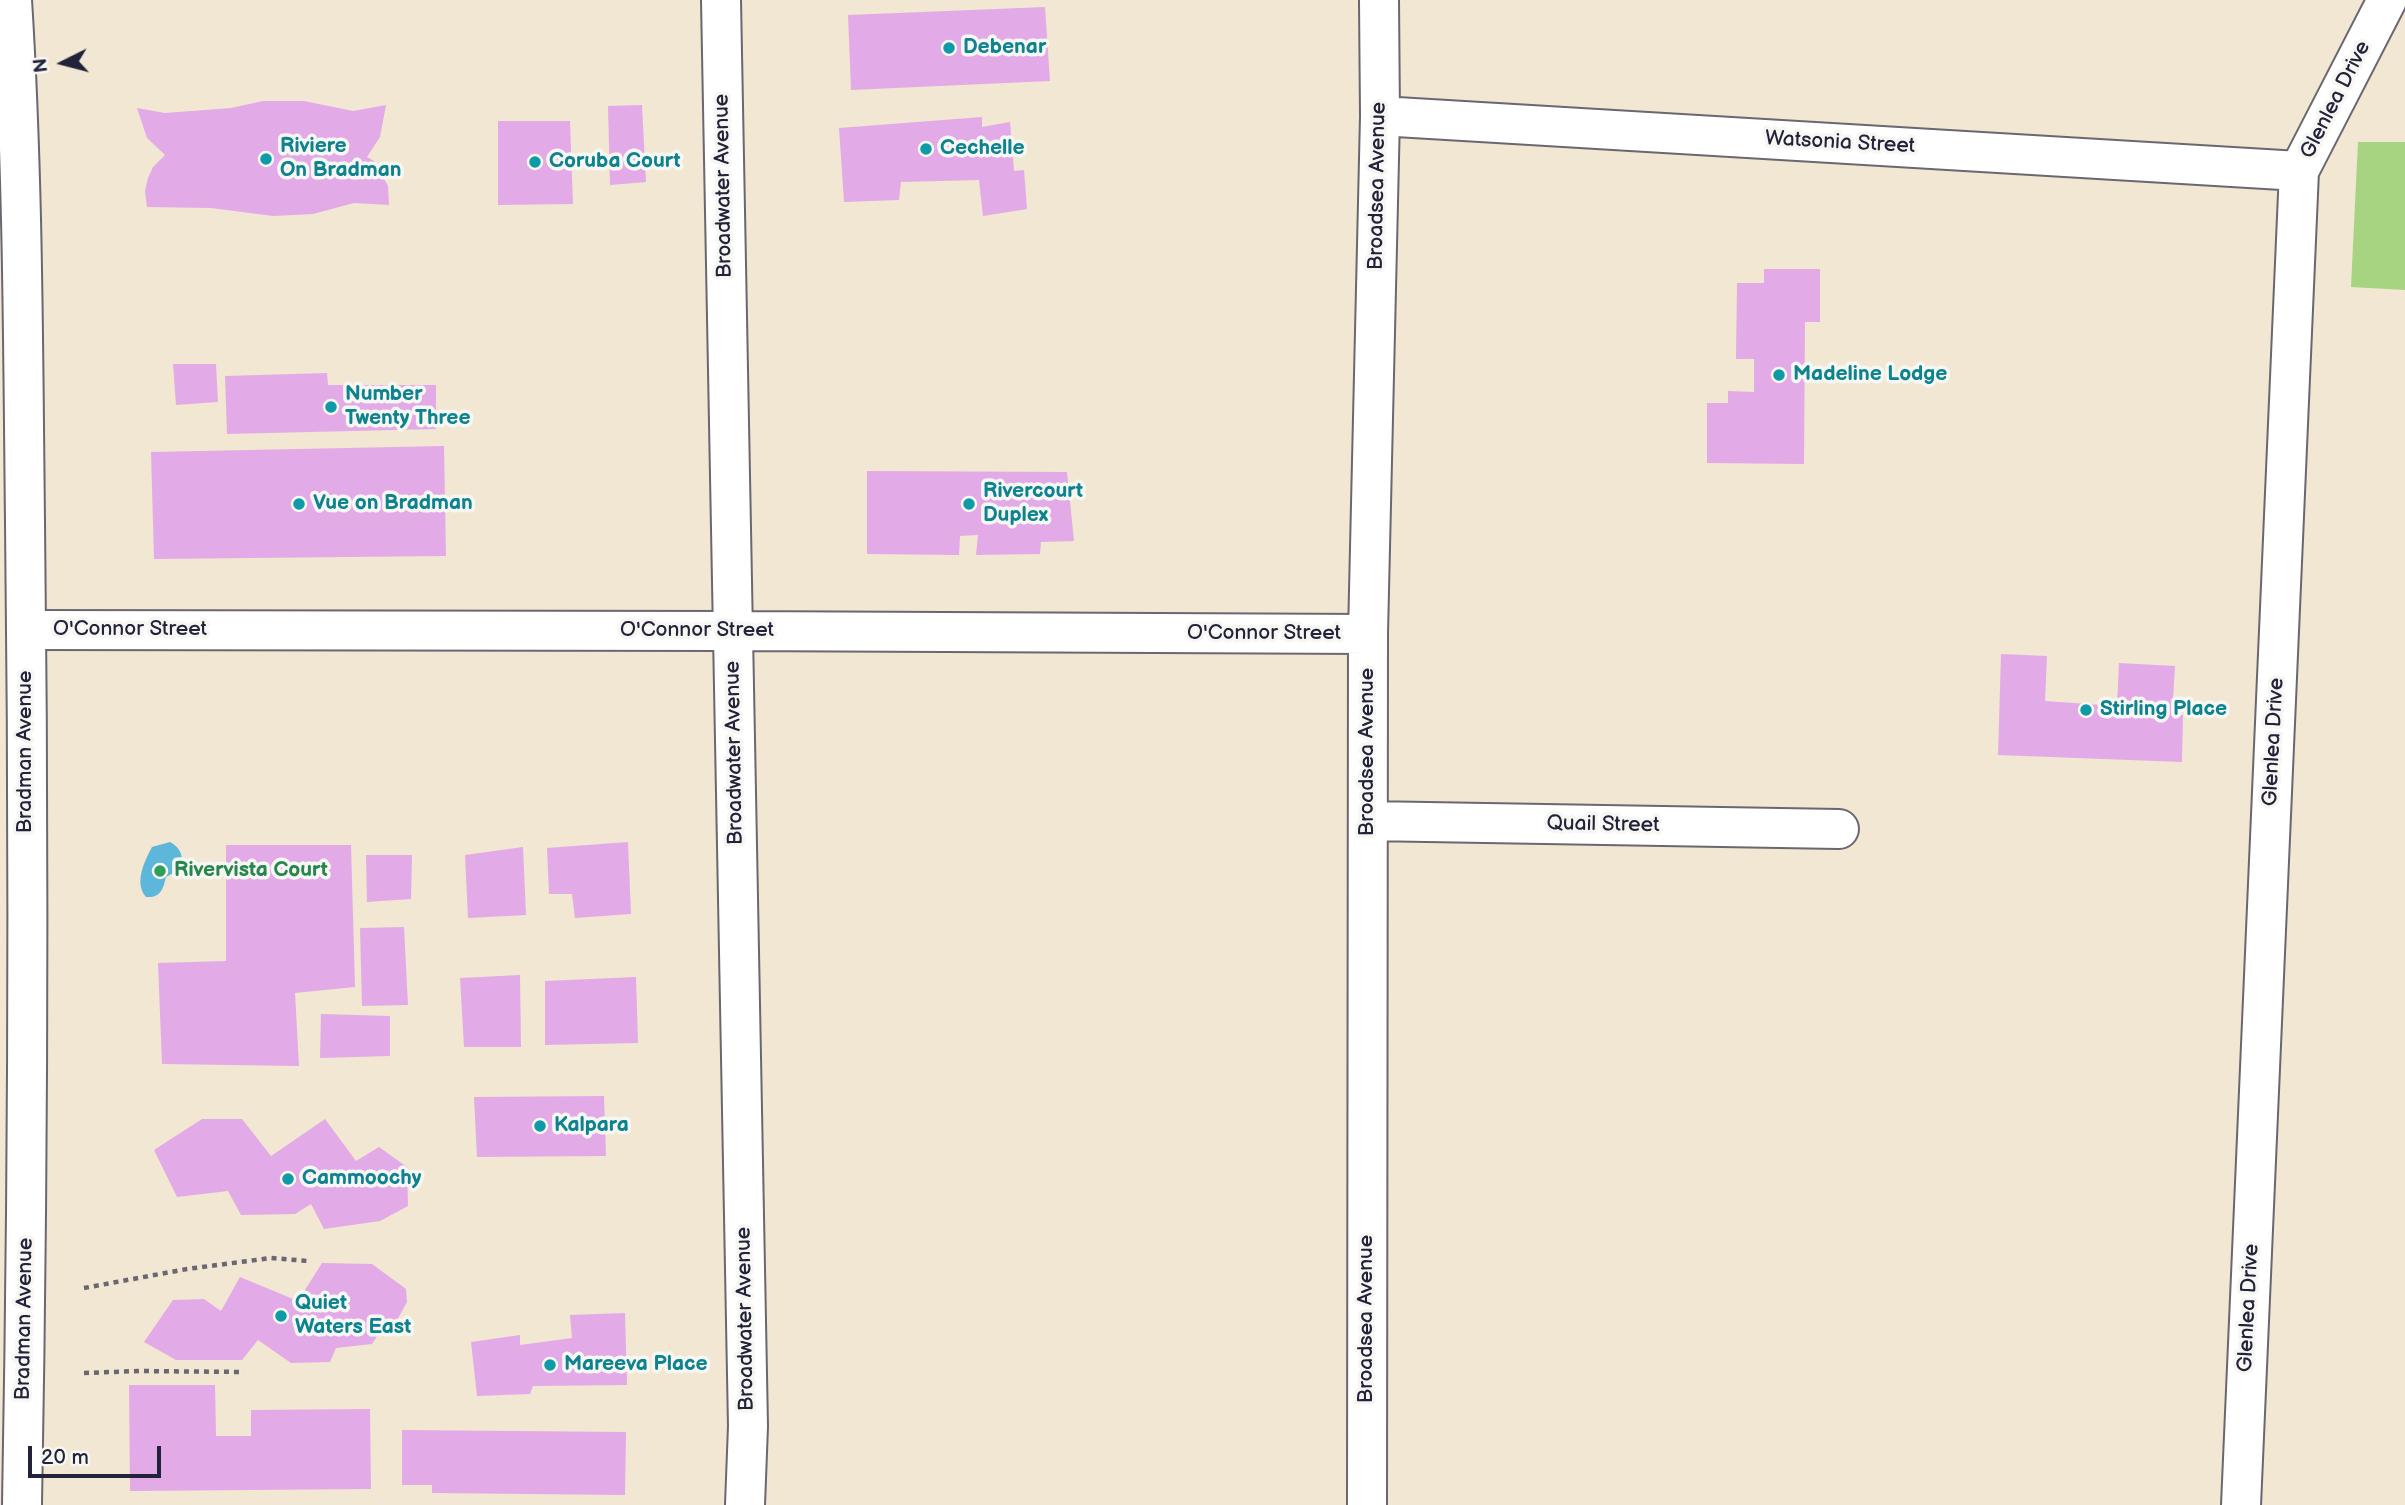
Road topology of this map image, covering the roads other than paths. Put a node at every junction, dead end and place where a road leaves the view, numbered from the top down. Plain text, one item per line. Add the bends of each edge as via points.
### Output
1 (12, 0) edge
2 (721, 0) edge
3 (1379, 0) edge
4 (2387, 0) edge
5 (1380, 116) junction
6 (2300, 171) junction
7 (26, 630) junction
8 (732, 631) junction
9 (1368, 634) junction
10 (1368, 821) junction
11 (1839, 830) dead end
12 (22, 1505) edge
13 (745, 1505) edge
14 (1367, 1505) edge
15 (2241, 1505) edge

1 - 7 street, Bradman Avenue via 20,115
2 - 8 street, Broadwater Avenue
3 - 5 street, Broadsea Avenue
4 - 6 street, Glenlea Drive
5 - 6 street, Watsonia Street
5 - 9 street, Broadsea Avenue
6 - 15 street, Glenlea Drive
7 - 8 street, O'Connor Street
7 - 12 street, Bradman Avenue via 27,1231
8 - 9 street, O'Connor Street
8 - 13 street, Broadwater Avenue via 748,1412
9 - 10 street, Broadsea Avenue
10 - 11 street, Quail Street
10 - 14 street, Broadsea Avenue

